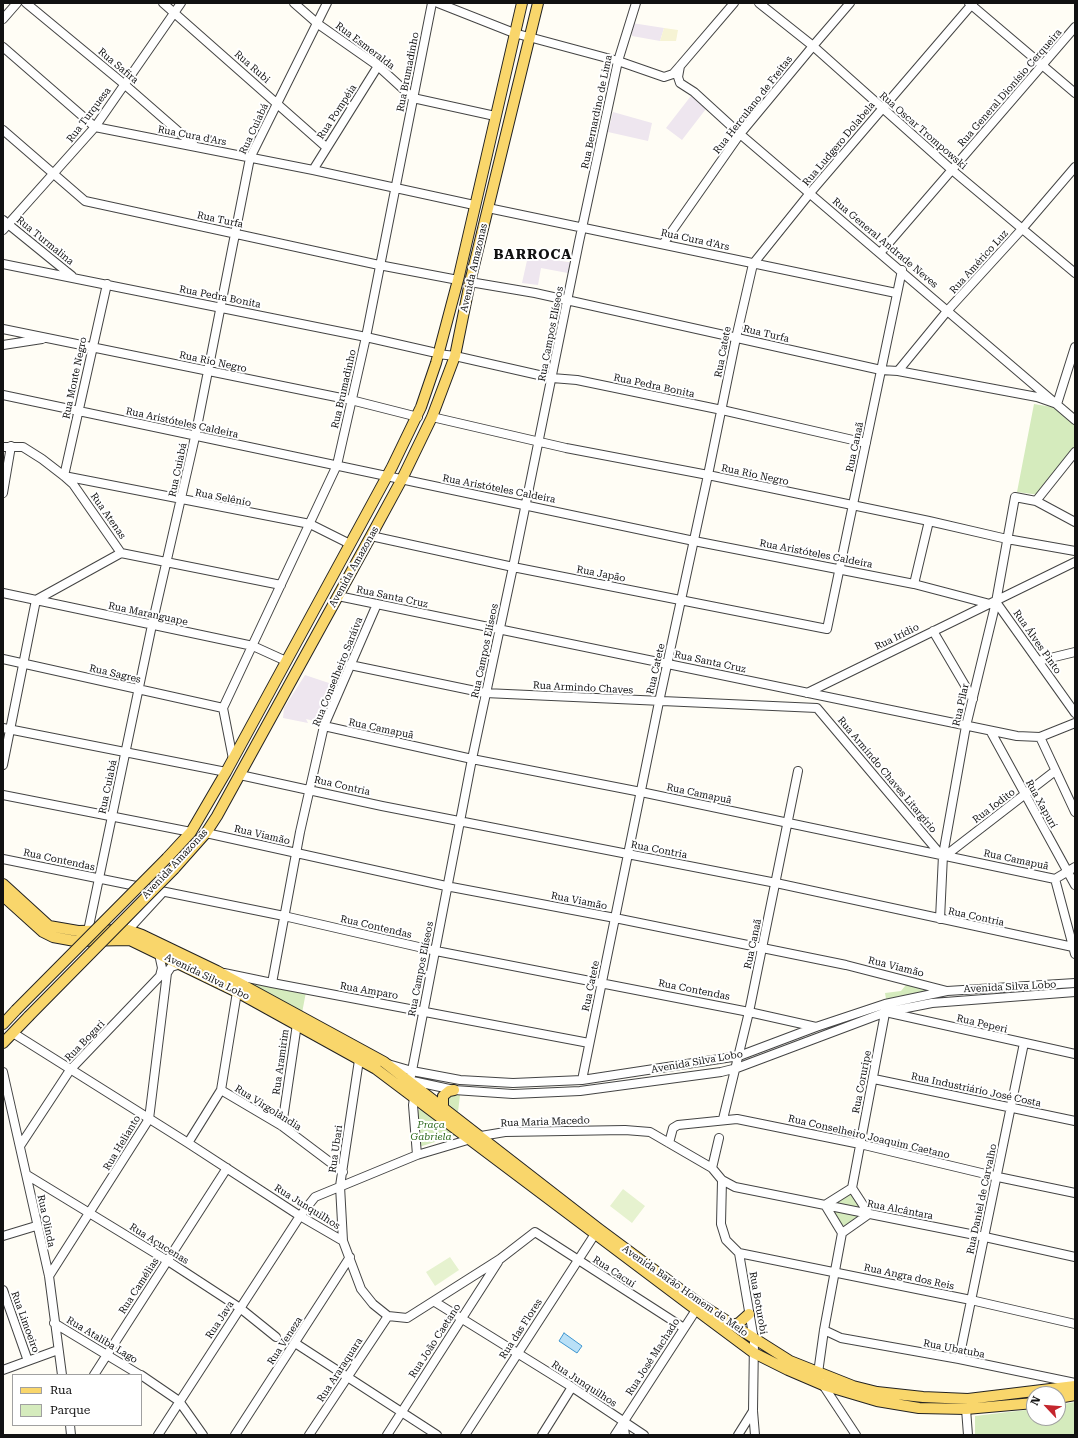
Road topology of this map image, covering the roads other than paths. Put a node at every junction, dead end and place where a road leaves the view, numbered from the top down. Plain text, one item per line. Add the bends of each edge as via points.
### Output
1 (17, 3) edge
2 (26, 3) edge
3 (163, 3) edge
4 (181, 3) edge
5 (294, 3) edge
6 (328, 3) edge
7 (432, 3) edge
8 (438, 3) edge
9 (522, 3) edge
10 (538, 3) edge
11 (636, 3) edge
12 (734, 3) edge
13 (759, 3) edge
14 (850, 3) edge
15 (972, 4) edge
16 (174, 12) junction
17 (3, 19) edge
18 (318, 24) junction
19 (1075, 27) edge
20 (514, 33) junction
21 (530, 37) junction
22 (813, 46) junction
23 (3, 47) edge
24 (618, 61) junction
25 (1042, 64) junction
26 (378, 66) junction
27 (680, 66) junction
28 (124, 84) junction
29 (1075, 93) edge
30 (413, 98) junction
31 (277, 102) junction
32 (882, 109) junction
33 (495, 116) junction
34 (95, 127) junction
35 (3, 130) edge
36 (740, 134) junction
37 (195, 146) junction
38 (326, 147) junction
39 (250, 158) junction
40 (1075, 167) edge
41 (313, 170) junction
42 (952, 170) junction
43 (53, 175) junction
44 (395, 188) junction
45 (810, 193) junction
46 (474, 205) junction
47 (488, 208) junction
48 (5, 225) edge
49 (583, 227) junction
50 (1022, 230) junction
51 (235, 234) junction
52 (663, 244) junction
53 (880, 252) junction
54 (3, 264) edge
55 (753, 264) junction
56 (379, 265) junction
57 (902, 270) junction
58 (1075, 274) edge
59 (74, 278) junction
60 (458, 280) junction
61 (470, 282) junction
62 (106, 284) junction
63 (896, 293) junction
64 (567, 302) junction
65 (221, 307) junction
66 (948, 310) junction
67 (3, 329) edge
68 (366, 337) junction
69 (47, 338) junction
70 (736, 338) junction
71 (3, 345) edge
72 (92, 347) junction
73 (1075, 347) edge
74 (435, 353) junction
75 (455, 356) junction
76 (881, 370) junction
77 (207, 371) junction
78 (898, 371) junction
79 (552, 378) junction
80 (3, 396) edge
81 (351, 400) junction
82 (1057, 404) junction
83 (78, 410) junction
84 (722, 410) junction
85 (418, 417) junction
86 (432, 417) junction
87 (1075, 420) edge
88 (195, 437) junction
89 (540, 442) junction
90 (866, 443) junction
91 (7, 446) edge
92 (1075, 452) edge
93 (337, 465) junction
94 (708, 475) junction
95 (64, 476) junction
96 (387, 476) junction
97 (402, 479) junction
98 (3, 493) edge
99 (181, 500) junction
100 (1036, 501) junction
101 (526, 504) junction
102 (853, 506) junction
103 (929, 521) junction
104 (1075, 522) edge
105 (310, 524) junction
106 (371, 536) junction
107 (1007, 539) junction
108 (694, 541) junction
109 (350, 544) junction
110 (1075, 551) edge
111 (121, 553) junction
112 (168, 562) junction
113 (1075, 562) edge
114 (514, 567) junction
115 (840, 569) junction
116 (914, 584) junction
117 (281, 585) junction
118 (3, 594) edge
119 (338, 596) junction
120 (36, 600) junction
121 (682, 601) junction
122 (993, 603) junction
123 (377, 604) junction
124 (152, 625) junction
125 (827, 628) joint
126 (500, 630) junction
127 (933, 631) junction
128 (253, 646) junction
129 (1075, 652) edge
130 (3, 659) edge
131 (286, 661) junction
132 (1038, 661) junction
133 (25, 663) junction
134 (668, 664) junction
135 (350, 665) junction
136 (139, 689) junction
137 (485, 693) junction
138 (807, 693) junction
139 (973, 699) junction
140 (659, 702) junction
141 (223, 708) junction
142 (817, 708) joint
143 (1075, 713) edge
144 (1075, 723) edge
145 (324, 726) junction
146 (966, 726) junction
147 (7, 728) edge
148 (991, 732) junction
149 (1040, 737) junction
150 (126, 752) junction
151 (233, 759) junction
152 (472, 759) junction
153 (3, 765) edge
154 (798, 771) dead end
155 (1055, 771) junction
156 (226, 772) junction
157 (240, 775) junction
158 (310, 789) junction
159 (641, 792) junction
160 (3, 795) edge
161 (1025, 795) junction
162 (1075, 812) edge
163 (112, 815) junction
164 (460, 821) junction
165 (788, 822) junction
166 (191, 832) junction
167 (206, 833) junction
168 (296, 853) junction
169 (629, 854) junction
170 (943, 855) junction
171 (3, 859) edge
172 (1075, 867) edge
173 (1067, 871) junction
174 (100, 878) junction
175 (1055, 879) junction
176 (776, 883) junction
177 (3, 884) edge
178 (1075, 885) edge
179 (446, 886) junction
180 (163, 892) junction
181 (3, 896) edge
182 (284, 916) junction
183 (615, 918) junction
184 (940, 919) junction
185 (128, 930) junction
186 (88, 931) junction
187 (762, 948) junction
188 (436, 951) junction
189 (1074, 951) edge
190 (159, 954) junction
191 (181, 964) junction
192 (217, 971) junction
193 (602, 982) junction
194 (272, 983) junction
195 (152, 984) junction
196 (1075, 984) edge
197 (240, 988) junction
198 (947, 991) junction
199 (165, 992) junction
200 (1075, 992) edge
201 (886, 1008) junction
202 (424, 1011) junction
203 (749, 1012) junction
204 (3, 1024) edge
205 (297, 1024) junction
206 (816, 1027) junction
207 (13, 1033) junction
208 (589, 1042) junction
209 (1024, 1043) junction
210 (3, 1044) edge
211 (1075, 1054) edge
212 (739, 1056) junction
213 (359, 1060) junction
214 (737, 1068) junction
215 (70, 1070) junction
216 (376, 1070) junction
217 (3, 1072) edge
218 (411, 1076) junction
219 (874, 1079) junction
220 (582, 1080) junction
221 (221, 1090) junction
222 (454, 1090) junction
223 (5, 1096) edge
224 (414, 1098) junction
225 (432, 1099) junction
226 (443, 1108) junction
227 (1010, 1108) junction
228 (149, 1119) junction
229 (723, 1119) junction
230 (1075, 1120) edge
231 (282, 1126) junction
232 (481, 1136) junction
233 (719, 1138) dead end
234 (468, 1139) junction
235 (188, 1142) junction
236 (669, 1143) junction
237 (860, 1144) junction
238 (20, 1146) junction
239 (417, 1155) junction
240 (227, 1168) junction
241 (712, 1168) junction
242 (343, 1172) junction
243 (27, 1175) junction
244 (998, 1177) junction
245 (722, 1180) junction
246 (340, 1186) junction
247 (852, 1188) junction
248 (1075, 1192) edge
249 (825, 1205) junction
250 (90, 1213) junction
251 (869, 1214) junction
252 (300, 1216) junction
253 (36, 1226) junction
254 (842, 1233) junction
255 (595, 1234) junction
256 (3, 1236) edge
257 (985, 1237) junction
258 (343, 1241) junction
259 (739, 1253) junction
260 (350, 1257) junction
261 (1075, 1257) edge
262 (500, 1259) junction
263 (577, 1259) junction
264 (168, 1261) junction
265 (835, 1272) junction
266 (49, 1276) junction
267 (3, 1290) edge
268 (971, 1300) junction
269 (435, 1302) junction
270 (240, 1308) junction
271 (696, 1310) junction
272 (749, 1314) junction
273 (388, 1316) junction
274 (462, 1318) junction
275 (54, 1323) junction
276 (1075, 1324) edge
277 (733, 1325) junction
278 (684, 1328) junction
279 (824, 1330) junction
280 (276, 1337) dead end
281 (754, 1340) junction
282 (295, 1344) junction
283 (58, 1350) junction
284 (517, 1353) junction
285 (754, 1353) junction
286 (107, 1354) junction
287 (959, 1359) junction
288 (28, 1361) junction
289 (3, 1370) edge
290 (818, 1373) junction
291 (62, 1374) edge
292 (95, 1374) edge
293 (139, 1374) edge
294 (142, 1376) edge
295 (347, 1378) junction
296 (1075, 1383) edge
297 (823, 1385) junction
298 (1068, 1385) edge
299 (572, 1387) junction
300 (179, 1401) junction
301 (1026, 1404) edge
302 (753, 1410) junction
303 (966, 1410) junction
304 (401, 1413) junction
305 (623, 1421) junction
306 (158, 1435) edge
307 (203, 1435) edge
308 (235, 1435) edge
309 (309, 1435) edge
310 (387, 1435) edge
311 (437, 1435) edge
312 (465, 1435) edge
313 (542, 1435) edge
314 (615, 1435) edge
315 (625, 1435) edge
316 (644, 1435) edge
317 (738, 1435) edge
318 (755, 1435) edge
319 (856, 1435) edge
320 (968, 1435) edge

1 - 17 street
2 - 28 street, Rua Safira
3 - 16 street, Rua Rubi
4 - 16 street, Rua Turquesa
5 - 18 street, Rua Esmeralda
6 - 18 street, Rua Cuiabá
7 - 30 street, Rua Brumadinho
8 - 20 street
9 - 20 main road, Avenida Amazonas
10 - 21 main road, Avenida Amazonas
11 - 24 street, Rua Bernardino de Lima
12 - 27 street
13 - 22 street, Rua Oscar Trompowski
14 - 22 street, Rua Herculano de Freitas
15 - 25 street
15 - 32 street, Rua Ludgero Dolabela
16 - 28 street, Rua Turquesa
16 - 31 street, Rua Rubi
18 - 26 street, Rua Esmeralda
18 - 31 street, Rua Cuiabá
19 - 25 street, Rua General Dionísio Cerqueira
20 - 21 street
20 - 33 main road, Avenida Amazonas
21 - 24 street
21 - 47 main road, Avenida Amazonas
22 - 32 street, Rua Oscar Trompowski
22 - 36 street, Rua Herculano de Freitas
23 - 34 street
24 - 27 street via 664,76 673,74
24 - 49 street, Rua Bernardino de Lima
25 - 29 street
25 - 42 street, Rua General Dionísio Cerqueira
26 - 30 street, Rua Esmeralda
26 - 38 street, Rua Pompéia
27 - 36 street, Rua General Andrade Neves via 680,83 694,92
28 - 34 street, Rua Turquesa
28 - 37 street, Rua Safira
30 - 33 street
30 - 44 street, Rua Brumadinho
31 - 38 street, Rua Rubi
31 - 39 street, Rua Cuiabá
32 - 42 street, Rua Oscar Trompowski
32 - 45 street, Rua Ludgero Dolabela
33 - 46 main road, Avenida Amazonas
34 - 37 street, Rua Cura d'Ars
34 - 43 street, Rua Turquesa
35 - 43 street, Rua Turfa
36 - 45 street, Rua General Andrade Neves
36 - 52 street, Rua Herculano de Freitas
37 - 39 street, Rua Cura d'Ars
38 - 41 street, Rua Pompéia
39 - 41 street, Rua Cura d'Ars
39 - 51 street, Rua Cuiabá
40 - 50 street, Rua Américo Luz
41 - 44 street, Rua Cura d'Ars
42 - 50 street, Rua Oscar Trompowski
42 - 53 street, Rua General Dionísio Cerqueira
43 - 48 street, Rua Turquesa
43 - 51 street, Rua Turfa via 85,202
44 - 46 street, Rua Cura d'Ars
44 - 56 street, Rua Brumadinho
45 - 53 street, Rua General Andrade Neves
45 - 55 street, Rua Ludgero Dolabela
46 - 60 main road, Avenida Amazonas
47 - 49 street, Rua Cura d'Ars
47 - 61 main road, Avenida Amazonas
48 - 59 street, Rua Turmalina
49 - 52 street, Rua Cura d'Ars
49 - 64 street, Rua Campos Elíseos
50 - 58 street, Rua Oscar Trompowski
50 - 66 street, Rua Américo Luz
51 - 56 street, Rua Turfa
51 - 65 street, Rua Cuiabá
52 - 55 street, Rua Cura d'Ars
53 - 57 street, Rua General Andrade Neves
54 - 59 street, Rua Pedra Bonita
55 - 63 street, Rua Cura d'Ars
55 - 70 street, Rua Catete
56 - 60 street, Rua Turfa
56 - 68 street, Rua Brumadinho
57 - 63 street, Rua Canaã
57 - 66 street, Rua General Andrade Neves
59 - 62 street, Rua Pedra Bonita
60 - 74 main road, Avenida Amazonas
61 - 64 street, Rua Turfa via 535,293
61 - 75 main road, Avenida Amazonas
62 - 65 street, Rua Pedra Bonita
62 - 72 street, Rua Monte Negro
63 - 76 street, Rua Canaã
64 - 70 street, Rua Turfa
64 - 79 street, Rua Campos Elíseos
65 - 68 street, Rua Pedra Bonita
65 - 77 street, Rua Cuiabá
66 - 78 street, Rua Américo Luz
66 - 82 street, Rua General Andrade Neves
67 - 69 street, Rua Rio Negro
68 - 74 street, Rua Pedra Bonita
68 - 81 street, Rua Brumadinho
69 - 71 street
69 - 72 street, Rua Rio Negro
70 - 76 street, Rua Turfa
70 - 84 street, Rua Catete
72 - 77 street, Rua Rio Negro
72 - 83 street, Rua Monte Negro
73 - 82 street
74 - 75 street, Rua Pedra Bonita
74 - 85 main road, Avenida Amazonas
75 - 79 street, Rua Pedra Bonita
75 - 86 main road, Avenida Amazonas
76 - 78 street, Rua Turfa
76 - 90 street, Rua Canaã
77 - 81 street, Rua Rio Negro
77 - 88 street, Rua Cuiabá
78 - 82 street, Rua Turfa via 1037,397
79 - 84 street, Rua Pedra Bonita via 577,380
79 - 89 street, Rua Campos Elíseos
80 - 83 street, Rua Aristóteles Caldeira
81 - 85 street, Rua Rio Negro
81 - 93 street, Rua Brumadinho
82 - 87 street, Rua General Andrade Neves
83 - 88 street, Rua Aristóteles Caldeira
83 - 95 street, Rua Monte Negro
84 - 90 street, Rua Pedra Bonita
84 - 94 street, Rua Catete
85 - 96 main road, Avenida Amazonas
86 - 89 street, Rua Rio Negro
86 - 97 main road, Avenida Amazonas
88 - 93 street, Rua Aristóteles Caldeira
88 - 99 street, Rua Cuiabá
89 - 94 street, Rua Rio Negro
89 - 101 street, Rua Campos Elíseos
90 - 102 street, Rua Canaã
91 - 95 street, Rua Atenas via 23,447
91 - 98 street
92 - 100 street
93 - 96 street, Rua Aristóteles Caldeira
93 - 105 street, Rua Brumadinho
94 - 102 street, Rua Rio Negro
94 - 108 street, Rua Catete
95 - 99 street, Rua Selênio
95 - 111 street, Rua Atenas via 81,495
96 - 97 street, Rua Aristóteles Caldeira
96 - 109 main road, Avenida Amazonas
97 - 101 street, Rua Aristóteles Caldeira
97 - 106 main road, Avenida Amazonas
99 - 105 street, Rua Selênio
99 - 112 street, Rua Cuiabá
100 - 104 street
100 - 107 street, Rua Pilar via 1015,497
101 - 108 street, Rua Aristóteles Caldeira
101 - 114 street, Rua Campos Elíseos
102 - 103 street, Rua Rio Negro
102 - 115 street, Rua Canaã
103 - 107 street, Rua Rio Negro
103 - 116 street
105 - 109 street, Rua Selênio
105 - 117 street, Rua Brumadinho
106 - 114 street, Rua Japão
106 - 119 main road, Avenida Amazonas
107 - 110 street, Rua Rio Negro
107 - 122 street, Rua Pilar
108 - 115 street, Rua Aristóteles Caldeira
108 - 121 street, Rua Catete
109 - 131 main road, Avenida Amazonas
111 - 112 street, Rua Atenas
111 - 120 street
112 - 117 street, Rua Atenas
112 - 124 street, Rua Cuiabá
113 - 122 street, Rua Irídio
114 - 121 street, Rua Japão
114 - 126 street, Rua Campos Elíseos
115 - 116 street, Rua Aristóteles Caldeira
115 - 125 street, Rua Canaã
116 - 122 street, Rua Aristóteles Caldeira
117 - 128 street, Rua Brumadinho
118 - 120 street, Rua Maranguape
119 - 123 street, Rua Santa Cruz
119 - 157 main road, Avenida Amazonas
120 - 124 street, Rua Maranguape
120 - 133 street
121 - 125 street, Rua Japão
121 - 134 street, Rua Catete
122 - 127 street, Rua Irídio
122 - 132 street, Rua Álves Pinto
122 - 139 street, Rua Pilar
123 - 126 street, Rua Santa Cruz
123 - 135 street, Rua Conselheiro Saráiva
124 - 128 street, Rua Maranguape
124 - 136 street, Rua Cuiabá
126 - 134 street, Rua Santa Cruz
126 - 137 street, Rua Campos Elíseos
127 - 138 street, Rua Irídio
127 - 139 street
128 - 131 street, Rua Maranguape
128 - 141 street, Rua Brumadinho
129 - 132 street
130 - 133 street, Rua Sagres
131 - 151 main road, Avenida Amazonas
132 - 143 street, Rua Álves Pinto
133 - 136 street, Rua Sagres
133 - 147 street
134 - 138 street, Rua Santa Cruz
134 - 140 street, Rua Catete
135 - 137 street, Rua Armindo Chaves
135 - 145 street, Rua Conselheiro Saráiva
136 - 141 street, Rua Sagres
136 - 150 street, Rua Cuiabá
137 - 140 street, Rua Armindo Chaves
137 - 152 street, Rua Campos Elíseos
138 - 146 street, Rua Santa Cruz
139 - 146 street, Rua Pilar
140 - 142 street, Rua Armindo Chaves
140 - 159 street, Rua Catete
141 - 151 street
142 - 170 street, Rua Armindo Chaves Litargírio
144 - 149 street, Rua Santa Cruz
145 - 152 street, Rua Camapuã
145 - 158 street, Rua Conselheiro Saráiva
146 - 148 street, Rua Santa Cruz
146 - 170 street, Rua Pilar
147 - 150 street
147 - 153 street
148 - 149 street, Rua Santa Cruz
148 - 161 street, Rua Xapurí
149 - 155 street
150 - 156 street
150 - 163 street, Rua Cuiabá
151 - 156 main road, Avenida Amazonas
152 - 159 street, Rua Camapuã
152 - 164 street, Rua Campos Elíseos
154 - 165 street, Rua Canaã
155 - 161 street, Rua Iodito
155 - 162 street
156 - 166 main road, Avenida Amazonas
157 - 158 street, Rua Contria
157 - 167 main road, Avenida Amazonas
158 - 164 street, Rua Contria
158 - 168 street, Rua Conselheiro Saráiva
159 - 165 street, Rua Camapuã
159 - 169 street, Rua Catete
160 - 163 street
161 - 170 street, Rua Iodito
161 - 173 street, Rua Xapurí
163 - 166 street
163 - 174 street, Rua Cuiabá
164 - 169 street, Rua Contria
164 - 179 street, Rua Campos Elíseos
165 - 170 street, Rua Camapuã
165 - 176 street, Rua Canaã
166 - 204 main road, Avenida Amazonas, bridge
167 - 168 street, Rua Viamão
167 - 207 main road, Avenida Amazonas, bridge
168 - 179 street, Rua Viamão
168 - 182 street, Rua Conselheiro Saráiva
169 - 176 street, Rua Contria
169 - 183 street, Rua Catete
170 - 175 street, Rua Camapuã
170 - 184 street, Rua Pilar
171 - 174 street, Rua Contendas
172 - 173 street, Rua Camapuã
173 - 175 street, Rua Camapuã
173 - 178 street, Rua Xapurí
174 - 180 street, Rua Contendas
174 - 186 street, Rua Cuiabá
175 - 189 street
176 - 184 street, Rua Contria
176 - 187 street, Rua Canaã
177 - 186 main road, Avenida Silva Lobo via 49,926
179 - 183 street, Rua Viamão
179 - 188 street, Rua Campos Elíseos
180 - 182 street, Rua Contendas
180 - 185 street, Avenida Amazonas
181 - 190 main road, Avenida Silva Lobo via 35,926 53,937 75,941 130,940
182 - 188 street, Rua Contendas
182 - 194 street, Rua Conselheiro Saráiva
183 - 187 street, Rua Viamão
183 - 193 street, Rua Catete
184 - 189 street, Rua Contria
185 - 186 main road, Avenida Silva Lobo
185 - 192 main road, Avenida Silva Lobo
187 - 198 street, Rua Viamão via 846,965
187 - 203 street, Rua Canaã
188 - 193 street, Rua Contendas
188 - 202 street, Rua Campos Elíseos
190 - 191 main road, Avenida Silva Lobo
190 - 195 street, Rua Bogari via 162,968 160,976
191 - 197 main road, Avenida Silva Lobo
191 - 199 street, Rua Helianto via 171,967 167,973
192 - 194 street, Rua Amparo
192 - 197 main road, Avenida Silva Lobo
193 - 203 street, Rua Contendas
193 - 208 street, Rua Catete
194 - 202 street, Rua Amparo
195 - 199 street
195 - 215 street, Rua Bogari
196 - 198 street, Avenida Silva Lobo
197 - 205 main road, Avenida Silva Lobo
197 - 218 main road, Avenida Silva Lobo
197 - 221 street
198 - 201 street, Avenida Silva Lobo
199 - 228 street, Rua Helianto
200 - 201 street, Avenida Silva Lobo
201 - 206 street, Avenida Silva Lobo
201 - 209 street, Rua Peperi
201 - 214 street, Avenida Silva Lobo
201 - 219 street, Rua Coruripe
202 - 208 street, Rua Amparo
202 - 218 street, Rua Campos Elíseos
203 - 206 street, Rua Contendas
203 - 212 street, Rua Canaã
205 - 213 main road, Avenida Silva Lobo
205 - 231 street, Rua Aramirim
206 - 212 street, Avenida Silva Lobo
207 - 210 main road, Avenida Amazonas
207 - 215 street, Rua Junquilhos
208 - 220 street, Rua Catete
209 - 211 street, Rua Peperi
209 - 227 street, Rua Daniel de Carvalho
212 - 214 street, Rua Canaã
212 - 220 street, Avenida Silva Lobo
213 - 216 main road, Avenida Silva Lobo
213 - 242 street, Rua Ubari
214 - 222 street, Avenida Silva Lobo via 580,1091 513,1094
214 - 229 street, Rua Canaã
215 - 228 street, Rua Junquilhos
215 - 238 street, Rua Bogari
216 - 218 street, Avenida Silva Lobo
216 - 224 main road, Avenida Barão Homem de Melo
217 - 223 street, Rua Olinda
218 - 220 street, Avenida Silva Lobo via 513,1083
218 - 222 street, Avenida Silva Lobo
218 - 225 main road, Avenida Barão Homem de Melo
219 - 227 street, Rua Industriário José Costa
219 - 237 street, Rua Coruripe
221 - 231 street, Rua Virgolândia
221 - 235 street
222 - 226 main road via 443,1096
223 - 238 street, Rua Olinda
224 - 225 main road
224 - 234 main road, Avenida Barão Homem de Melo
224 - 239 street
225 - 226 main road, Avenida Barão Homem de Melo
226 - 232 main road, Avenida Barão Homem de Melo
227 - 230 street, Rua Industriário José Costa
227 - 244 street, Rua Daniel de Carvalho
228 - 235 street, Rua Junquilhos
228 - 250 street, Rua Helianto
229 - 236 street, Rua Conselheiro Joaquim Caetano via 678,1125 673,1128
229 - 237 street, Rua Conselheiro Joaquim Caetano via 737,1119
231 - 242 street, Rua Virgolândia
232 - 234 street, Rua Maria Macedo
232 - 236 street, Rua Maria Macedo via 505,1132 625,1130 650,1132
232 - 277 main road, Avenida Barão Homem de Melo via 599,1229 700,1304
233 - 241 street
234 - 239 street, Rua Maria Macedo
234 - 255 main road, Avenida Barão Homem de Melo
235 - 240 street, Rua Junquilhos
236 - 241 street, Rua Maria Macedo
237 - 244 street, Rua Conselheiro Joaquim Caetano
237 - 247 street, Rua Coruripe
238 - 243 street, Rua Olinda
239 - 246 street, Rua Maria Macedo
240 - 252 street, Rua Junquilhos
240 - 264 street, Rua Camélias
241 - 245 street, Rua Maria Macedo
242 - 246 street, Rua Ubari
243 - 250 street, Rua Açucenas
243 - 253 street, Rua Olinda
244 - 248 street, Rua Conselheiro Joaquim Caetano
244 - 257 street, Rua Daniel de Carvalho
245 - 249 street, Rua Alcântara via 735,1187
245 - 259 street via 721,1224 726,1240
246 - 252 street, Rua Maria Macedo via 315,1198
246 - 258 street, Rua Ubari
247 - 249 street
247 - 251 street
249 - 251 street, Rua Alcântara
249 - 254 street
250 - 264 street, Rua Açucenas
250 - 266 street, Rua Helianto
251 - 254 street
251 - 257 street, Rua Alcântara
252 - 258 street, Rua Junquilhos
252 - 270 street, Rua Java
253 - 256 street
253 - 266 street, Rua Olinda
254 - 265 street
255 - 263 street, Rua das Flores
255 - 271 main road, Avenida Barão Homem de Melo
257 - 261 street, Rua Alcântara
257 - 268 street, Rua Daniel de Carvalho
258 - 260 street, Rua Junquilhos
259 - 265 street, Rua Angra dos Reis
259 - 272 street, Rua Boturobi
260 - 273 street, Rua Junquilhos via 361,1289 373,1304
260 - 282 street, Rua Veneza
262 - 263 street, Rua Cacuí via 535,1232
262 - 269 street
262 - 274 street, Rua João Caetano
263 - 278 street, Rua Cacuí
263 - 284 street, Rua das Flores
264 - 270 street, Rua Açucenas
264 - 286 street, Rua Camélias
265 - 268 street, Rua Angra dos Reis
265 - 279 street
266 - 275 street, Rua Olinda
267 - 288 street, Rua Limoeiro
268 - 276 street, Rua Angra dos Reis
268 - 287 street, Rua Daniel de Carvalho
269 - 273 street via 408,1318
269 - 274 street, Rua Junquilhos
270 - 280 street, Rua Açucenas
270 - 300 street, Rua Java
271 - 278 street, Rua José Machado
271 - 285 main road, Avenida Barão Homem de Melo
272 - 277 main road
272 - 281 street, Rua Boturobi
273 - 295 street, Rua Araraquara
274 - 284 street, Rua Junquilhos
274 - 304 street, Rua João Caetano
275 - 283 street, Rua Olinda
275 - 286 street, Rua Ataliba Lago
277 - 281 main road, Avenida Barão Homem de Melo
278 - 305 street, Rua José Machado
279 - 287 street, Rua Ubatuba via 841,1338
279 - 290 street
281 - 285 street, Rua Boturobi
281 - 290 main road, Avenida Barão Homem de Melo via 790,1361
282 - 295 street
282 - 308 street, Rua Veneza
283 - 288 street
283 - 291 street, Rua Olinda
284 - 299 street, Rua Junquilhos
284 - 312 street, Rua das Flores
285 - 297 main road, Avenida Barão Homem de Melo
285 - 302 street, Rua Boturobi
286 - 292 street, Rua Camélias
286 - 293 street, Rua Ataliba Lago
287 - 298 street, Rua Ubatuba
288 - 289 street
290 - 297 street
290 - 298 main road, Avenida Barão Homem de Melo via 877,1392 923,1397 968,1399
294 - 300 street, Rua Ataliba Lago
295 - 304 street
295 - 309 street, Rua Araraquara
296 - 298 street, Rua Ubatuba
297 - 303 main road, Avenida Barão Homem de Melo via 877,1401 919,1408
297 - 319 street
299 - 305 street, Rua Junquilhos
299 - 313 street
300 - 306 street, Rua Java
300 - 307 street, Rua Ataliba Lago
301 - 303 main road, Avenida Barão Homem de Melo
302 - 317 street
302 - 318 street, Rua Boturobi
303 - 320 street
304 - 310 street, Rua João Caetano
304 - 311 street
305 - 314 street, Rua José Machado
305 - 315 street
305 - 316 street, Rua Junquilhos

